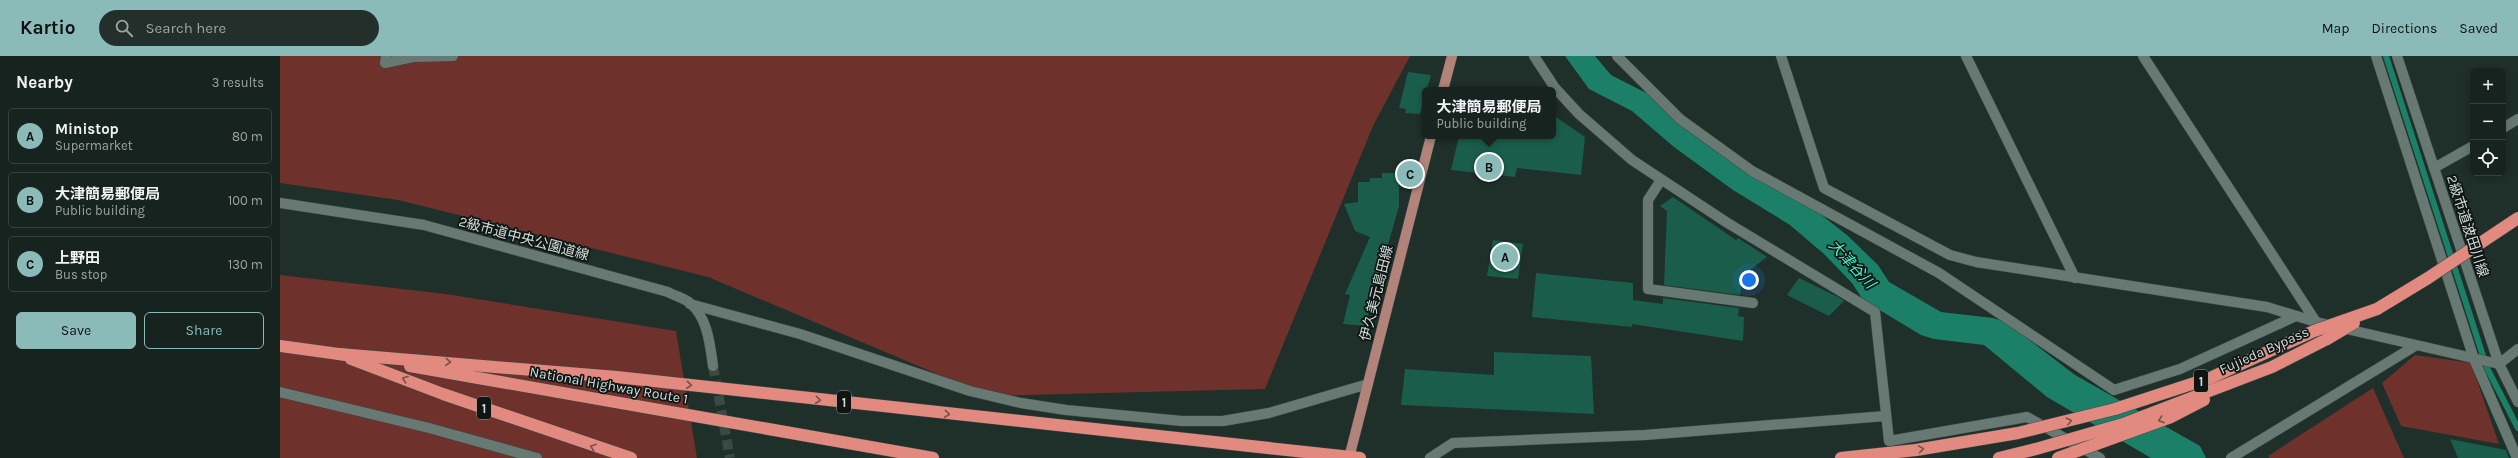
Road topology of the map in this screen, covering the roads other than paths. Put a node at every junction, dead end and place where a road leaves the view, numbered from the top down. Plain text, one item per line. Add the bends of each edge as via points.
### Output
1 (386, 56) edge
2 (453, 56) edge
3 (1452, 56) edge
4 (1534, 56) edge
5 (1617, 56) edge
6 (1781, 56) edge
7 (1966, 56) edge
8 (2143, 56) edge
9 (2376, 56) edge
10 (2397, 56) edge
11 (1444, 87) edge
12 (1554, 87) edge
13 (1556, 89) edge
14 (2518, 119) edge
15 (2506, 126) edge
16 (1431, 139) edge
17 (2470, 148) edge
18 (2434, 168) junction
19 (1661, 180) junction
20 (280, 203) edge
21 (2518, 218) edge
22 (2075, 278) junction
23 (1753, 303) dead end
24 (690, 304) junction
25 (2377, 309) junction
26 (2296, 316) junction
27 (2316, 322) junction
28 (280, 346) edge
29 (2415, 346) junction
30 (2518, 349) edge
31 (339, 354) junction
32 (2474, 360) junction
33 (2499, 364) junction
34 (713, 366) tunnel mouth
35 (2272, 367) junction
36 (1368, 384) junction
37 (280, 392) edge
38 (2518, 402) edge
39 (1886, 416) junction
40 (537, 458) edge
41 (630, 458) edge
42 (933, 458) edge
43 (1352, 458) edge
44 (1430, 458) edge
45 (1840, 458) edge
46 (1999, 458) edge
47 (2058, 458) edge
48 (2100, 458) edge
49 (2231, 458) edge
50 (2517, 458) edge

1 - 2 street via 385,63 413,57
3 - 11 main road
4 - 12 street
5 - 26 street via 1680,119 1752,171 1939,273 2114,390 2180,369
6 - 22 street via 1824,188 1950,255 1976,262
7 - 22 street
8 - 27 street
9 - 32 street
10 - 18 street, 2級市道波田川線
13 - 19 street via 1579,114 1632,160
14 - 15 street
16 - 36 main road, 伊久美元島田線
17 - 18 street
18 - 33 street, 2級市道波田川線
19 - 23 street via 1648,200 1648,289
19 - 39 street via 1874,312
20 - 24 street, 2級市道中央公園道線 via 424,225 668,292
21 - 25 highway, Fujieda Bypass / 1, bridge
22 - 26 street via 2267,307
24 - 34 street, 2級市道中央公園道線 via 699,315 710,340
24 - 36 street via 760,321 942,383 1007,400 1069,410 1182,422 1235,421 1276,412 1339,390
25 - 35 highway, Fujieda Bypass / 1, bridge via 2327,339
45 -> 25 highway, 1, bridge via 1916,450 2018,433 2115,409 2210,378 2314,331
26 - 27 street
27 - 29 street
28 - 31 highway, National Highway Route 1 / 1
29 - 32 street
29 - 49 street
30 - 33 street
41 -> 31 highway, 1 via 443,394
31 - 42 highway, National Highway Route 1 / 1
31 -> 43 highway, 1 via 617,377
32 - 33 street
32 - 50 street
33 - 38 street, 2級市道波田川線
35 - 46 highway, Fujieda Bypass / 1, bridge via 2124,424
35 -> 47 highway, 1, bridge via 2171,417
36 - 43 main road, 伊久美元島田線
37 - 40 street via 429,428
39 - 44 street via 1645,435 1453,443
39 - 48 street via 1889,441 2027,417

